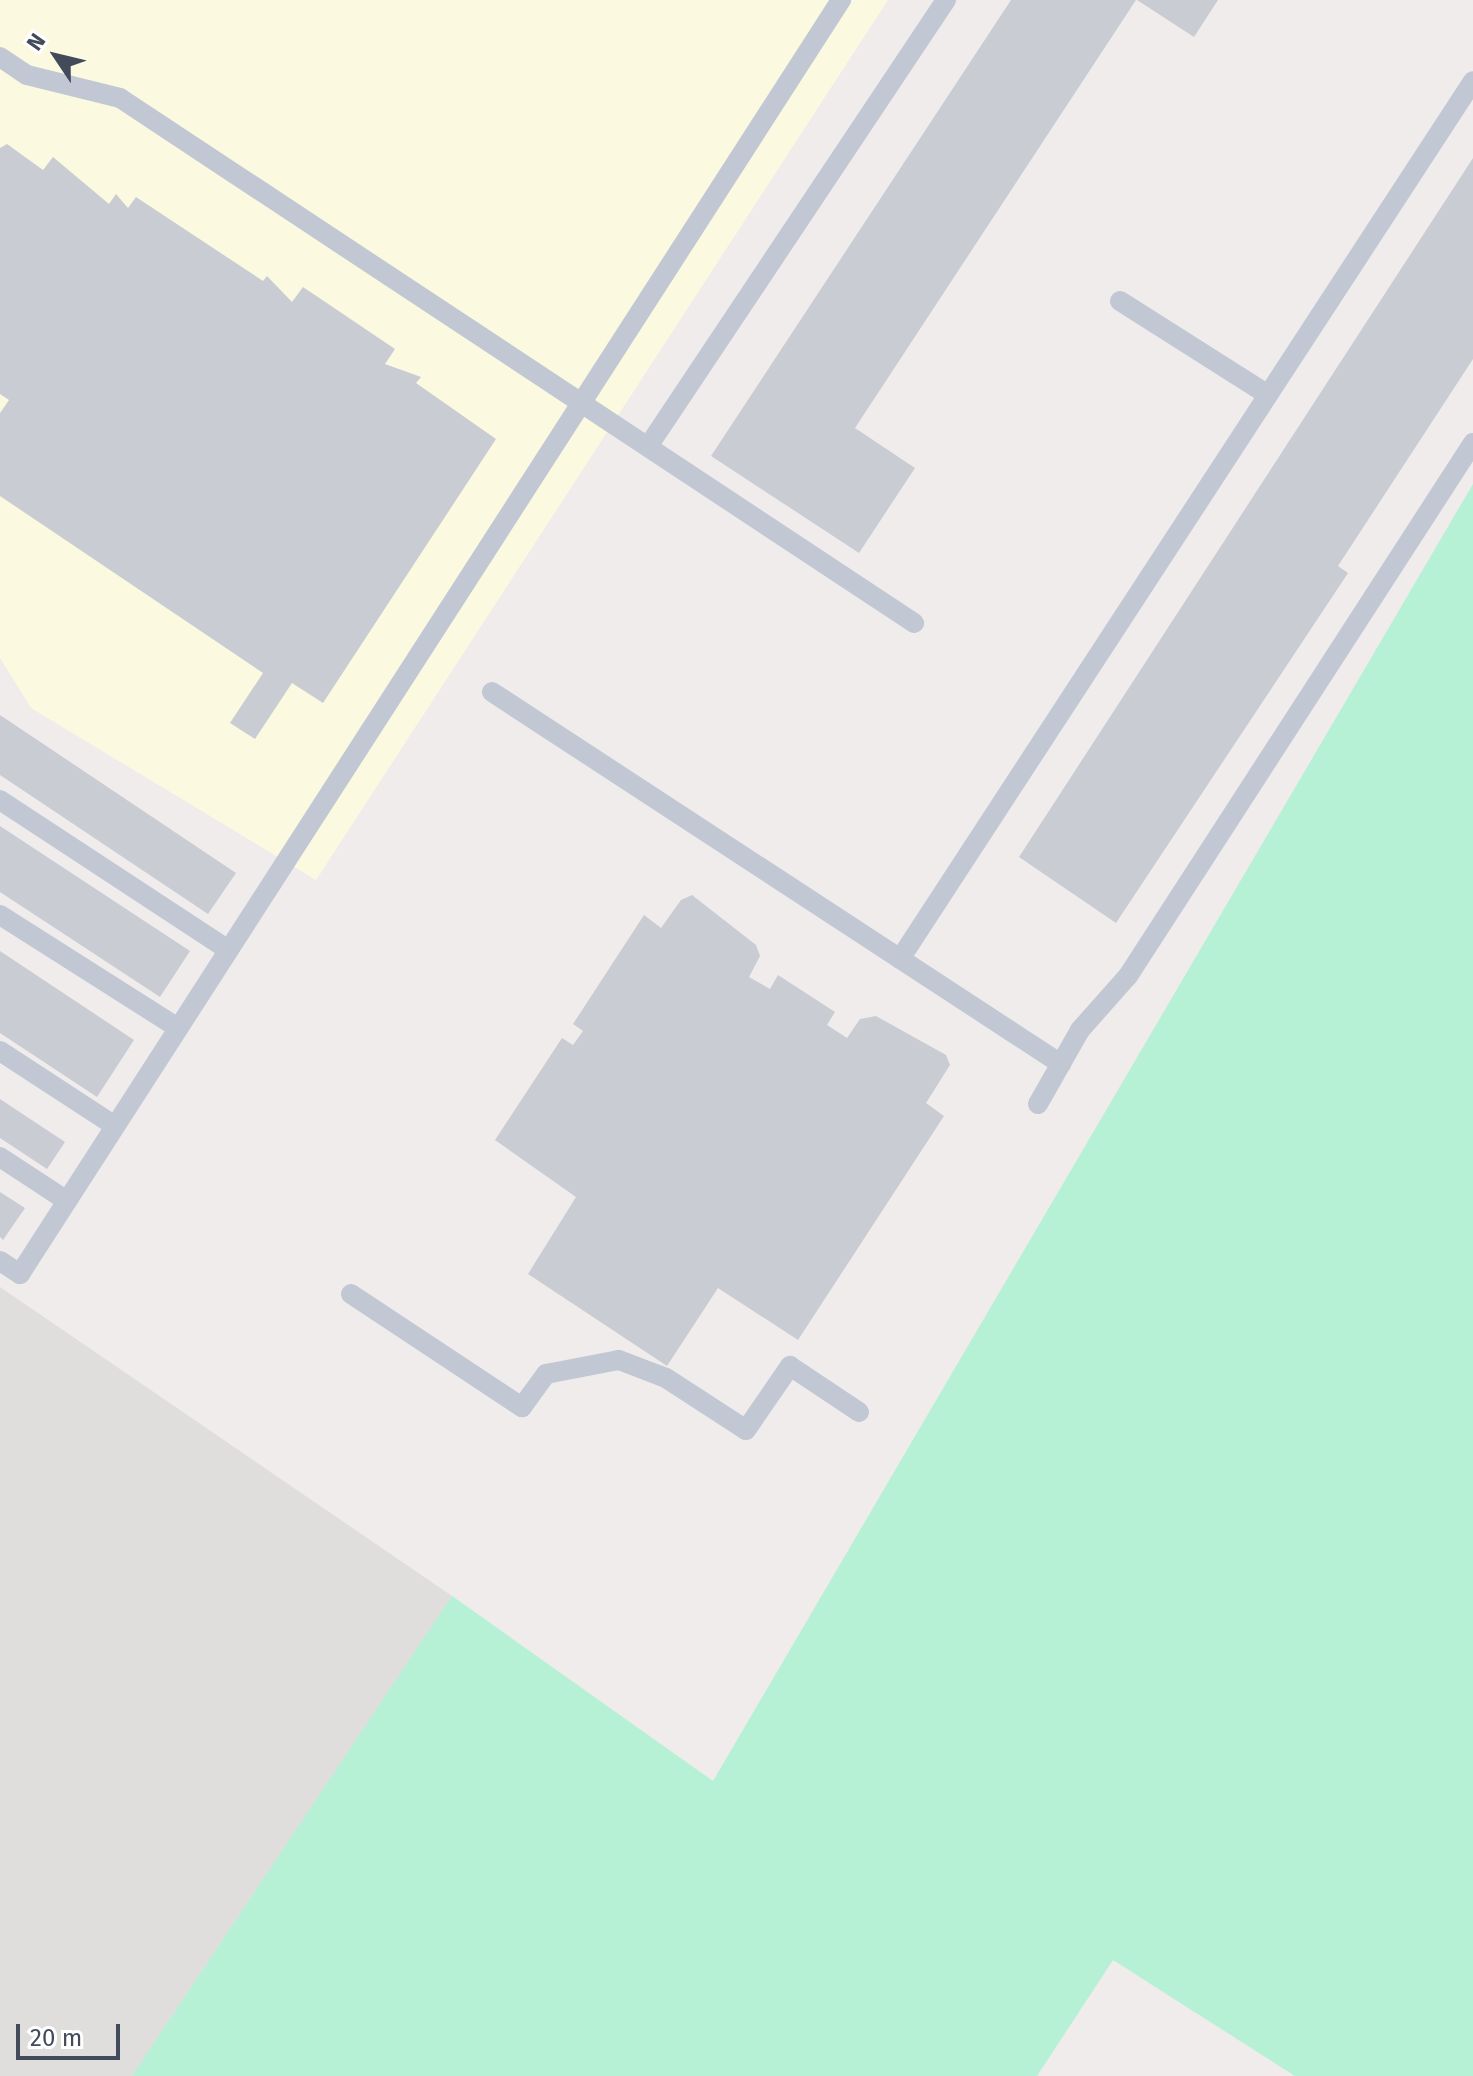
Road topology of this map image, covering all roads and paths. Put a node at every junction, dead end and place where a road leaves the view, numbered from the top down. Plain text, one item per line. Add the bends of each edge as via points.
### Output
1 (841, 0) edge
2 (946, 0) edge
3 (0, 57) edge
4 (1473, 81) edge
5 (1120, 301) dead end
6 (1268, 395) junction
7 (579, 406) junction
8 (1473, 443) edge
9 (649, 445) junction
10 (914, 623) dead end
11 (492, 692) dead end
12 (0, 800) edge
13 (0, 915) edge
14 (228, 950) junction
15 (900, 959) junction
16 (178, 1028) junction
17 (0, 1051) edge
18 (1061, 1064) junction
19 (1038, 1104) dead end
20 (115, 1126) junction
21 (0, 1157) edge
22 (67, 1201) junction
23 (0, 1261) edge
24 (351, 1294) dead end
25 (859, 1412) dead end

1 - 7 lane
2 - 9 lane
3 - 7 lane via 27,75 120,98
4 - 6 lane
5 - 6 lane
6 - 15 lane
7 - 9 lane
7 - 14 lane
8 - 18 lane via 1128,976 1080,1030
9 - 10 lane
11 - 15 lane
12 - 14 lane
13 - 16 lane
14 - 16 lane
15 - 18 lane
16 - 20 lane
17 - 20 lane
18 - 19 lane
20 - 22 lane
21 - 22 lane
22 - 23 lane via 20,1274
24 - 25 lane via 522,1407 546,1374 619,1360 666,1378 746,1430 790,1366

